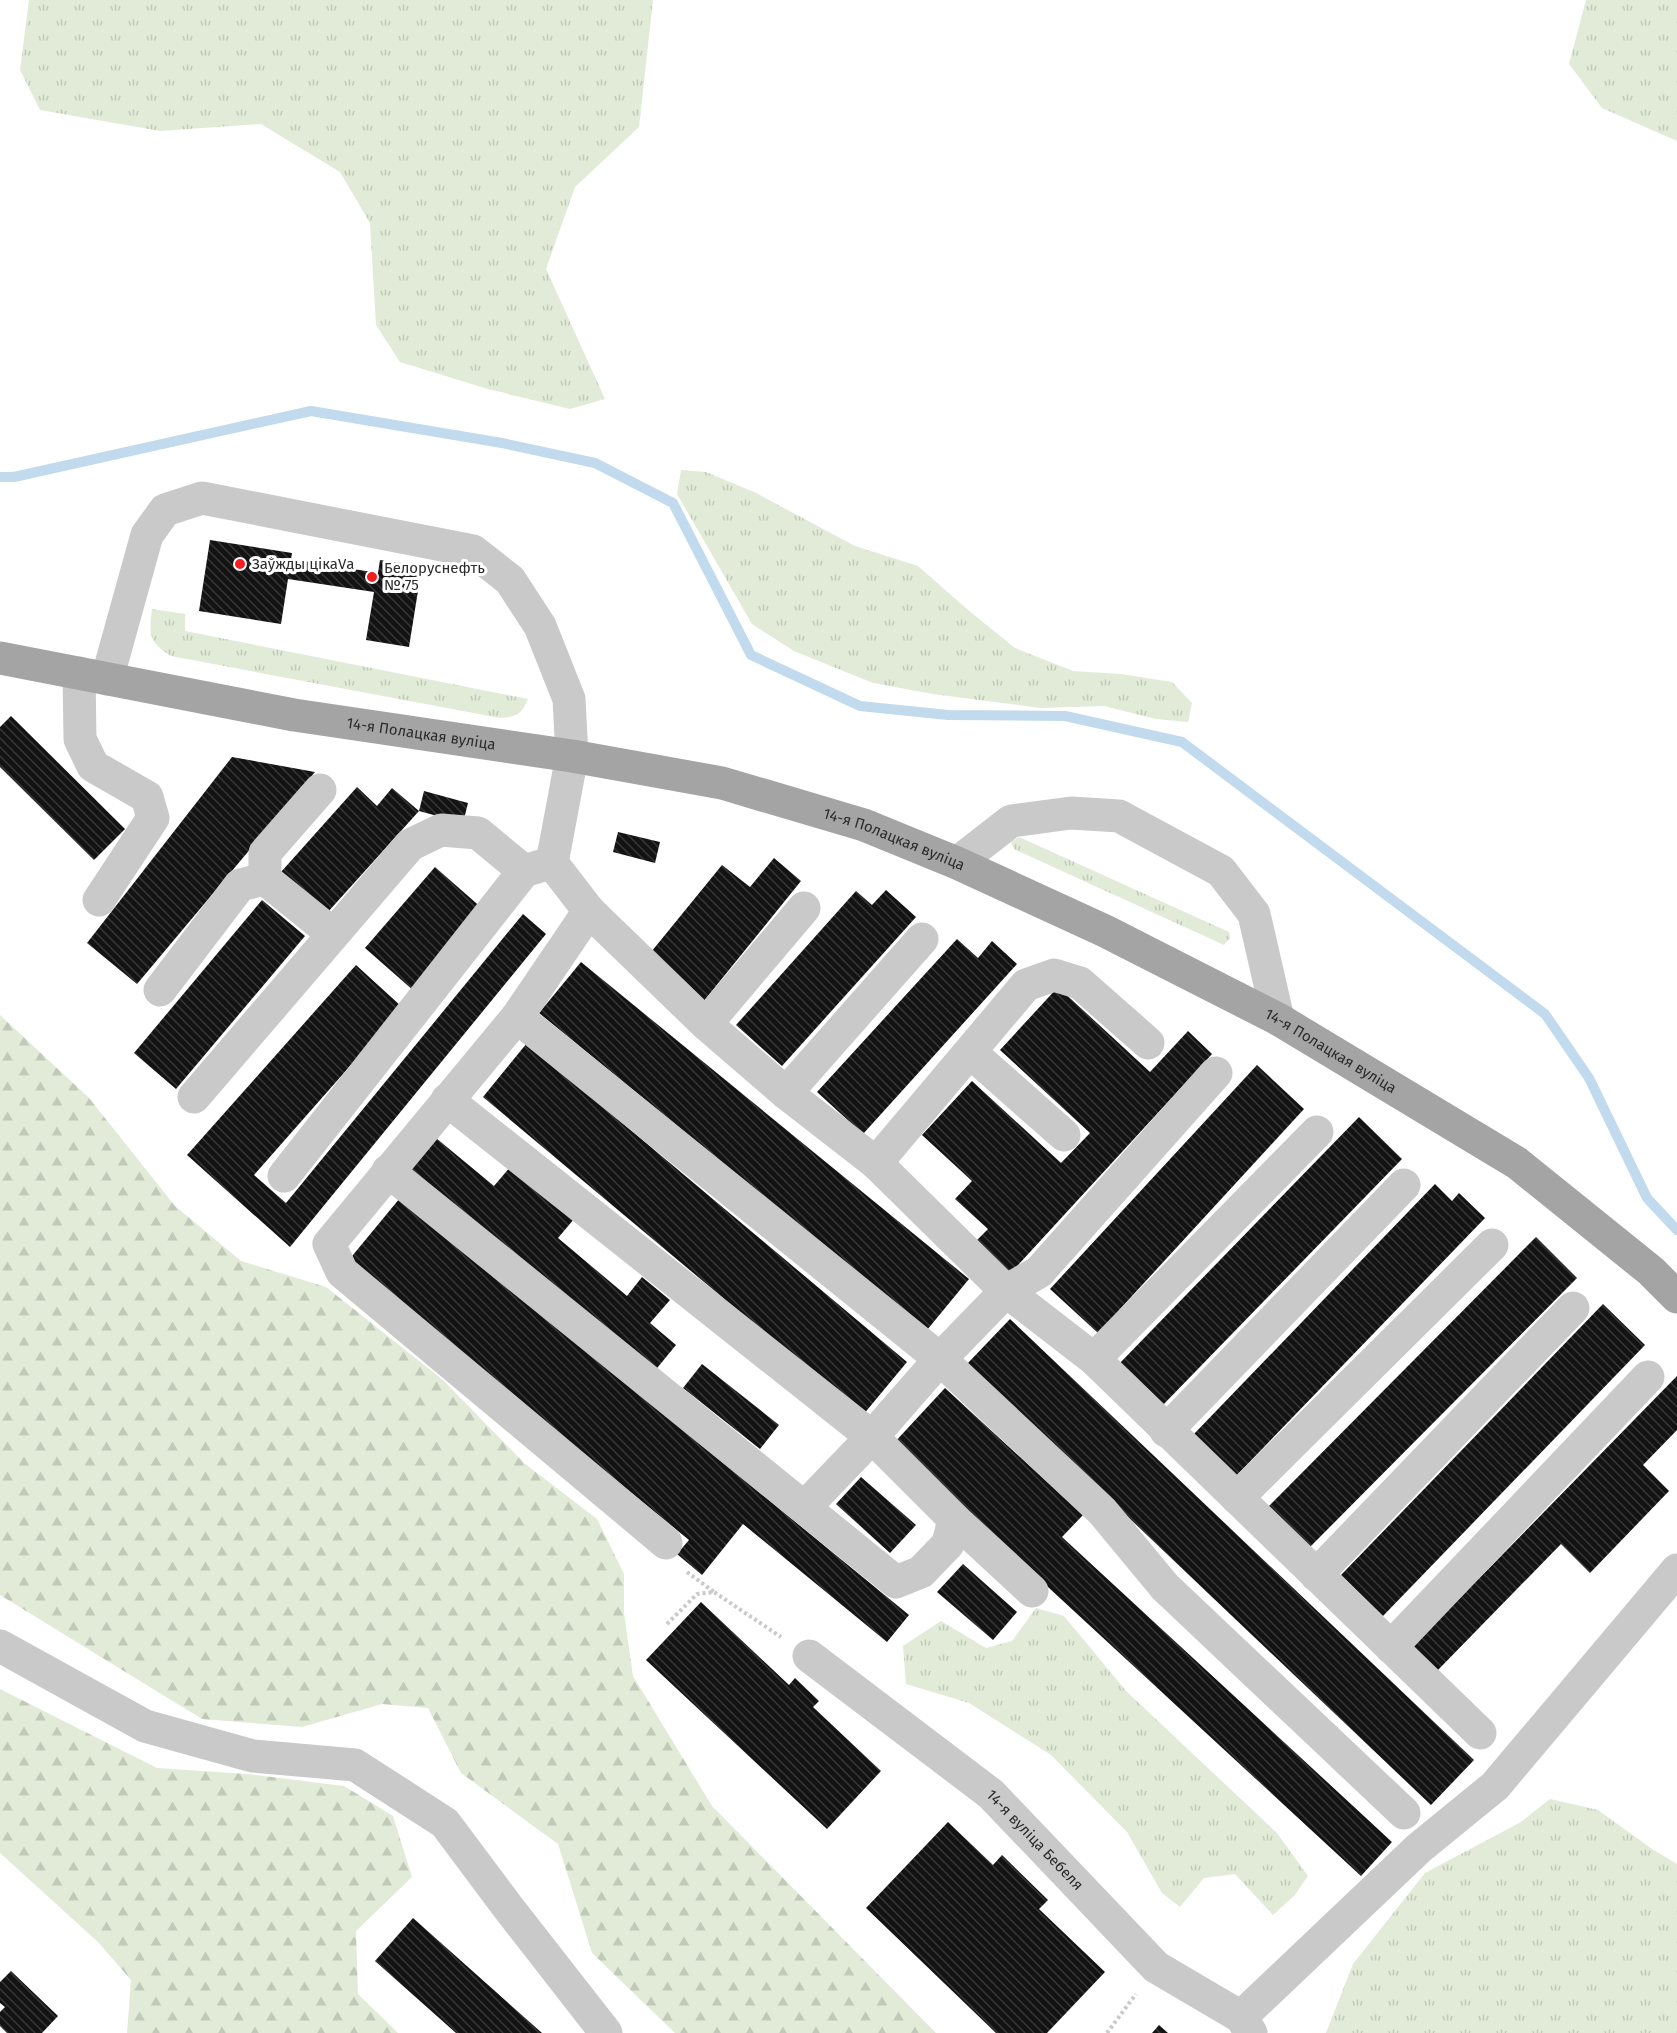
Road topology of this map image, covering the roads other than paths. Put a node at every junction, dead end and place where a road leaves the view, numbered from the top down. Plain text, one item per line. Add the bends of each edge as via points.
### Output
1 (0, 658) edge
2 (93, 676) junction
3 (572, 756) junction
4 (320, 790) dead end
5 (957, 863) junction
6 (538, 867) junction
7 (265, 879) junction
8 (99, 900) dead end
9 (804, 908) dead end
10 (589, 911) junction
11 (333, 934) junction
12 (922, 939) dead end
13 (160, 990) dead end
14 (517, 1017) junction
15 (1278, 1019) junction
16 (706, 1024) junction
17 (1148, 1042) dead end
18 (970, 1052) junction
19 (1216, 1073) dead end
20 (786, 1093) junction
21 (194, 1097) dead end
22 (447, 1100) junction
23 (1317, 1132) dead end
24 (1064, 1135) dead end
25 (876, 1163) junction
26 (388, 1171) junction
27 (284, 1176) dead end
28 (1404, 1185) dead end
29 (1492, 1245) dead end
30 (1006, 1290) junction
31 (1677, 1297) edge
32 (1573, 1308) dead end
33 (940, 1359) junction
34 (1094, 1359) junction
35 (1648, 1377) dead end
36 (1166, 1431) junction
37 (872, 1437) junction
38 (1237, 1498) junction
39 (804, 1507) junction
40 (954, 1519) junction
41 (666, 1543) dead end
42 (1677, 1570) edge
43 (1316, 1575) junction
44 (1032, 1591) dead end
45 (0, 1646) edge
46 (1391, 1647) junction
47 (809, 1656) road end
48 (1480, 1733) dead end
49 (1404, 1813) dead end
50 (1246, 2025) edge
51 (606, 2033) edge

1 - 2 main road, 14-я Полацкая вуліца
2 - 3 main road, 14-я Полацкая вуліца via 294,715
2 - 3 street via 147,535 165,510 202,498 473,551 510,580 540,626 569,699
2 - 8 street via 80,739 93,766 147,796 153,818
3 - 5 main road, 14-я Полацкая вуліца via 722,783 864,825
3 - 6 street
4 - 7 street via 265,853
5 - 15 main road, 14-я Полацкая вуліца via 1105,931
5 - 15 street via 1011,820 1071,813 1119,816 1221,871 1254,915
6 - 10 street
6 - 11 street via 478,833 441,830 410,845
6 - 27 street
7 - 11 street
7 - 13 street via 240,885
9 - 16 street
10 - 14 street
10 - 16 street
11 - 21 street
12 - 20 street
14 - 22 street
14 - 33 street
15 - 31 main road, 14-я Полацкая вуліца via 1517,1163 1651,1271
16 - 20 street
17 - 18 street via 1080,983 1054,975 1026,985
18 - 24 street
18 - 25 street
19 - 30 street via 1039,1272
20 - 25 street
22 - 26 street
22 - 37 street
23 - 34 street
25 - 30 street
26 - 39 street
26 - 41 street via 330,1244 342,1272
28 - 36 street
29 - 38 street
30 - 33 street
30 - 34 street
32 - 43 street
33 - 37 street
33 - 49 street via 1102,1510 1165,1587
34 - 36 street
35 - 46 street
36 - 38 street
37 - 39 street
37 - 40 street
38 - 43 street
39 - 40 street via 896,1582 921,1572 948,1544
40 - 44 street
42 - 50 street via 1495,1786 1419,1848
43 - 46 street
45 - 51 street via 145,1726 253,1756 355,1765 446,1823
46 - 48 street
47 - 50 street, 14-я вуліца Бебеля via 991,1794 1156,1966

